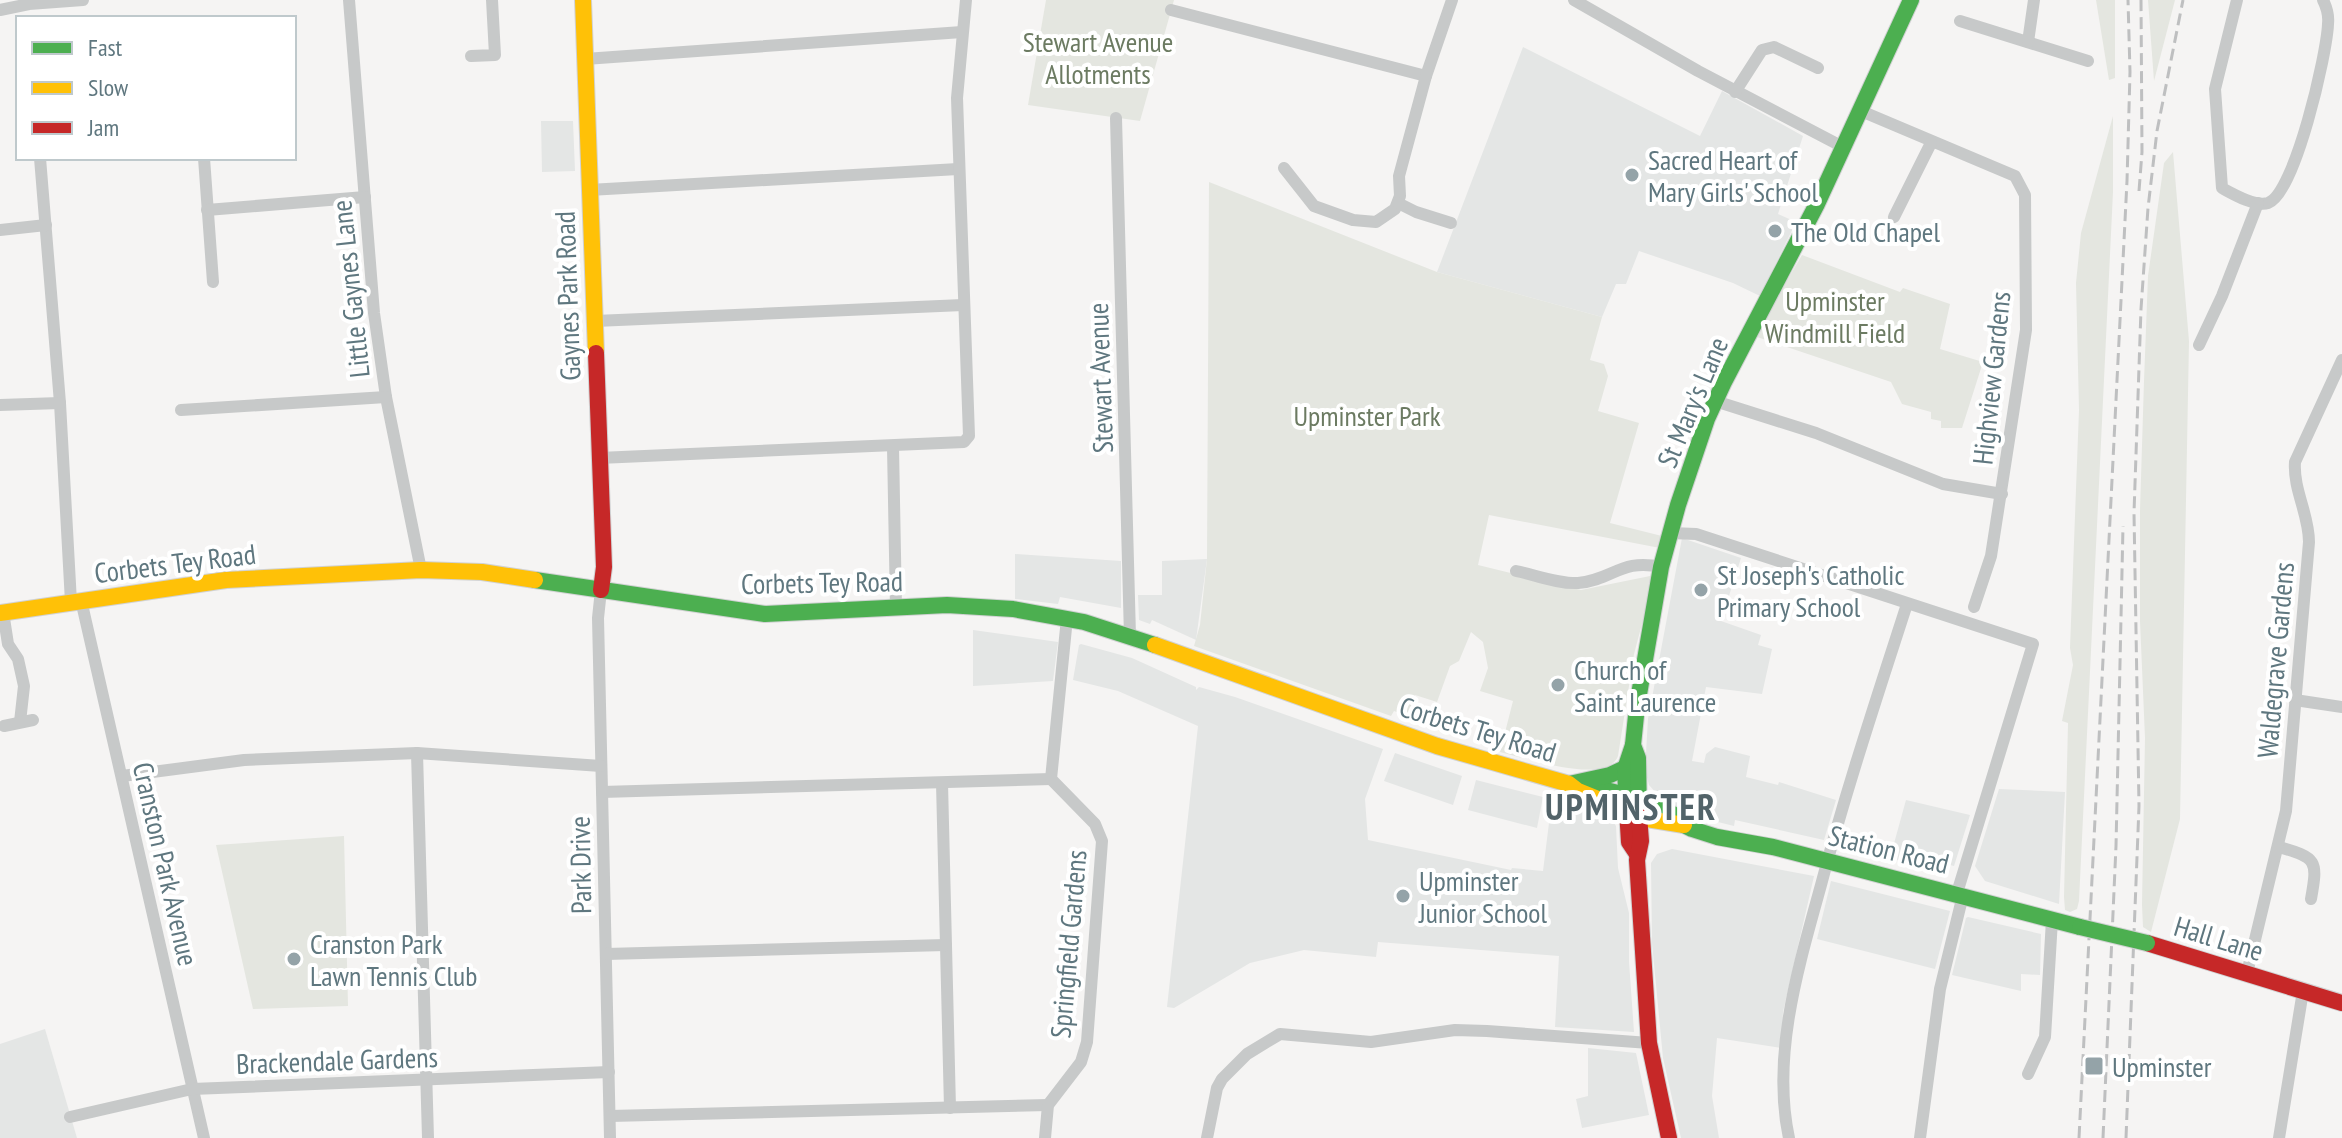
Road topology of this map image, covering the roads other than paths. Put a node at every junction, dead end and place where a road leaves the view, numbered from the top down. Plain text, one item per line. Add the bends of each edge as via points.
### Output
1 (83, 0) edge
2 (349, 0) edge
3 (492, 0) edge
4 (583, 0) edge
5 (966, 0) edge
6 (1452, 0) edge
7 (1911, 0) edge
8 (2034, 0) edge
9 (2237, 0) edge
10 (2323, 0) edge
11 (1583, 2) edge
12 (29, 4) junction
13 (0, 10) edge
14 (1171, 10) dead end
15 (30, 16) edge
16 (1960, 21) dead end
17 (962, 32) junction
18 (2028, 42) junction
19 (471, 56) dead end
20 (585, 59) junction
21 (2088, 61) dead end
22 (1818, 68) dead end
23 (1426, 76) junction
24 (1735, 92) junction
25 (1861, 111) junction
26 (1116, 118) dead end
27 (1931, 143) junction
28 (1843, 147) junction
29 (40, 160) edge
30 (204, 160) edge
31 (1284, 168) dead end
32 (958, 169) junction
33 (589, 190) junction
34 (365, 197) junction
35 (1398, 203) junction
36 (2258, 203) junction
37 (207, 210) junction
38 (1894, 217) dead end
39 (1451, 223) dead end
40 (46, 225) junction
41 (0, 230) edge
42 (213, 282) dead end
43 (963, 305) junction
44 (595, 321) junction
45 (2199, 345) dead end
46 (2342, 360) edge
47 (386, 397) junction
48 (1715, 401) junction
49 (60, 403) junction
50 (0, 405) edge
51 (181, 410) dead end
52 (893, 447) junction
53 (599, 458) junction
54 (2002, 494) junction
55 (1671, 533) junction
56 (1661, 567) junction
57 (421, 570) junction
58 (1516, 571) dead end
59 (601, 590) junction
60 (76, 601) junction
61 (1907, 604) junction
62 (1974, 607) dead end
63 (896, 608) junction
64 (2, 613) edge
65 (1067, 618) junction
66 (1130, 636) junction
67 (2295, 700) junction
68 (2342, 707) edge
69 (33, 720) dead end
70 (20, 722) junction
71 (4, 726) dead end
72 (1633, 745) junction
73 (417, 753) junction
74 (601, 766) junction
75 (1625, 768) junction
76 (122, 776) junction
77 (1051, 779) junction
78 (942, 783) junction
79 (1571, 784) junction
80 (602, 792) junction
81 (1632, 804) junction
82 (1688, 827) junction
83 (2279, 847) junction
84 (1637, 857) junction
85 (1827, 860) junction
86 (1960, 894) junction
87 (2311, 899) dead end
88 (2052, 920) junction
89 (2080, 927) joint
90 (946, 945) junction
91 (606, 954) junction
92 (2247, 973) junction
93 (2303, 991) junction
94 (2342, 1003) edge
95 (1649, 1043) junction
96 (609, 1072) junction
97 (2028, 1074) dead end
98 (427, 1081) junction
99 (192, 1089) junction
100 (1048, 1105) junction
101 (950, 1108) junction
102 (610, 1116) junction
103 (70, 1117) dead end
104 (204, 1138) edge
105 (428, 1138) edge
106 (610, 1138) edge
107 (1045, 1138) edge
108 (1207, 1138) edge
109 (1669, 1138) edge
110 (1789, 1138) edge
111 (1920, 1138) edge
112 (2279, 1138) edge

1 - 12 street
2 - 34 street, Little Gaynes Lane
3 - 19 street via 495,55
4 - 20 main road, Gaynes Park Road
5 - 17 street
6 - 23 street
7 - 25 main road, St Mary's Lane
8 - 18 street
9 - 36 street via 2215,89 2218,151 2222,188
10 - 36 street via 2328,26 2306,134 2280,193 2270,202
11 - 24 street
12 - 13 street
12 - 15 street
14 - 23 street
16 - 18 street
17 - 20 street
17 - 32 street
18 - 21 street
20 - 33 main road, Gaynes Park Road
22 - 24 street via 1774,47 1762,50
23 - 35 street via 1399,176
24 - 28 street
25 - 27 street, Highview Gardens
25 - 28 main road, St Mary's Lane
26 - 66 street, Stewart Avenue
27 - 38 street
27 - 54 street, Highview Gardens via 2015,176 2025,195 2026,330
28 - 48 main road, St Mary's Lane
29 - 40 street, Cranston Park Avenue
30 - 37 street
31 - 35 street via 1314,206 1353,220 1376,222
32 - 33 street
32 - 43 street
33 - 44 main road, Gaynes Park Road
34 - 37 street
34 - 47 street, Little Gaynes Lane
35 - 39 street
36 - 45 street
37 - 42 street
40 - 41 street
40 - 49 street, Cranston Park Avenue
43 - 44 street
43 - 52 street via 969,436 958,444
44 - 53 main road, Gaynes Park Road
46 - 67 street, Waldegrave Gardens via 2295,462 2309,525
47 - 51 street
47 - 57 street, Little Gaynes Lane
48 - 54 street via 1816,433 1943,484
48 - 55 main road, St Mary's Lane
49 - 50 street
49 - 60 street, Cranston Park Avenue
52 - 53 street
52 - 63 street
53 - 59 main road, Gaynes Park Road
54 - 62 street, Highview Gardens via 1991,556
55 - 56 main road, St Mary's Lane
55 - 61 street via 1696,534
56 - 58 street via 1634,563 1577,583
56 - 72 main road, St Mary's Lane
57 - 59 main road, Corbets Tey Road via 482,572
57 - 60 main road, Corbets Tey Road via 226,580
59 - 63 main road, Corbets Tey Road via 765,614
59 - 74 street, Park Drive
60 - 64 main road, Corbets Tey Road
60 - 76 street, Cranston Park Avenue
61 - 85 street
61 - 86 street via 2033,644
63 - 65 main road, Corbets Tey Road via 947,605
64 - 70 street via 24,686
65 - 66 main road, Corbets Tey Road
65 - 77 street
66 - 79 main road, Corbets Tey Road via 1437,746
67 - 68 street
67 - 83 street, Waldegrave Gardens
69 - 70 street
70 - 71 street
72 - 75 main road
72 - 81 main road, St Mary's Lane via 1638,758
73 - 74 street
73 - 76 street via 244,760
73 - 98 street
74 - 80 street, Park Drive
75 - 79 main road via 1609,778
75 - 81 main road, St Mary's Lane
76 - 99 street, Cranston Park Avenue
77 - 78 street
77 - 100 street, Springfield Gardens via 1095,824 1102,841 1087,1042 1081,1062
78 - 80 street
78 - 90 street
79 - 81 main road, Corbets Tey Road via 1581,783
80 - 91 street, Park Drive
81 - 82 main road, Station Road via 1679,817
81 - 84 main road, St Mary's Lane via 1629,842
82 - 84 main road via 1658,831
82 - 85 main road, Station Road
83 - 87 street via 2312,860 2316,869
83 - 92 street, Waldegrave Gardens
84 - 95 main road, St Mary's Lane
85 - 86 main road, Station Road
85 - 110 street via 1786,1041 1783,1081
86 - 88 main road, Station Road
86 - 111 street via 1940,989
88 - 89 main road, Station Road
88 - 97 street via 2045,1037
89 - 92 main road, Hall Lane, bridge
90 - 91 street
90 - 101 street
91 - 96 street, Park Drive
92 - 93 main road, Hall Lane
93 - 94 main road, Hall Lane
93 - 112 street
95 - 108 street via 1455,1030 1371,1042 1280,1034 1247,1054 1222,1079
95 - 109 main road, St Mary's Lane
96 - 98 street, Brackendale Gardens
96 - 102 street, Park Drive
98 - 99 street, Brackendale Gardens
98 - 105 street
99 - 103 street, Brackendale Gardens
99 - 104 street, Cranston Park Avenue
100 - 101 street
100 - 107 street
101 - 102 street
102 - 106 street, Park Drive

